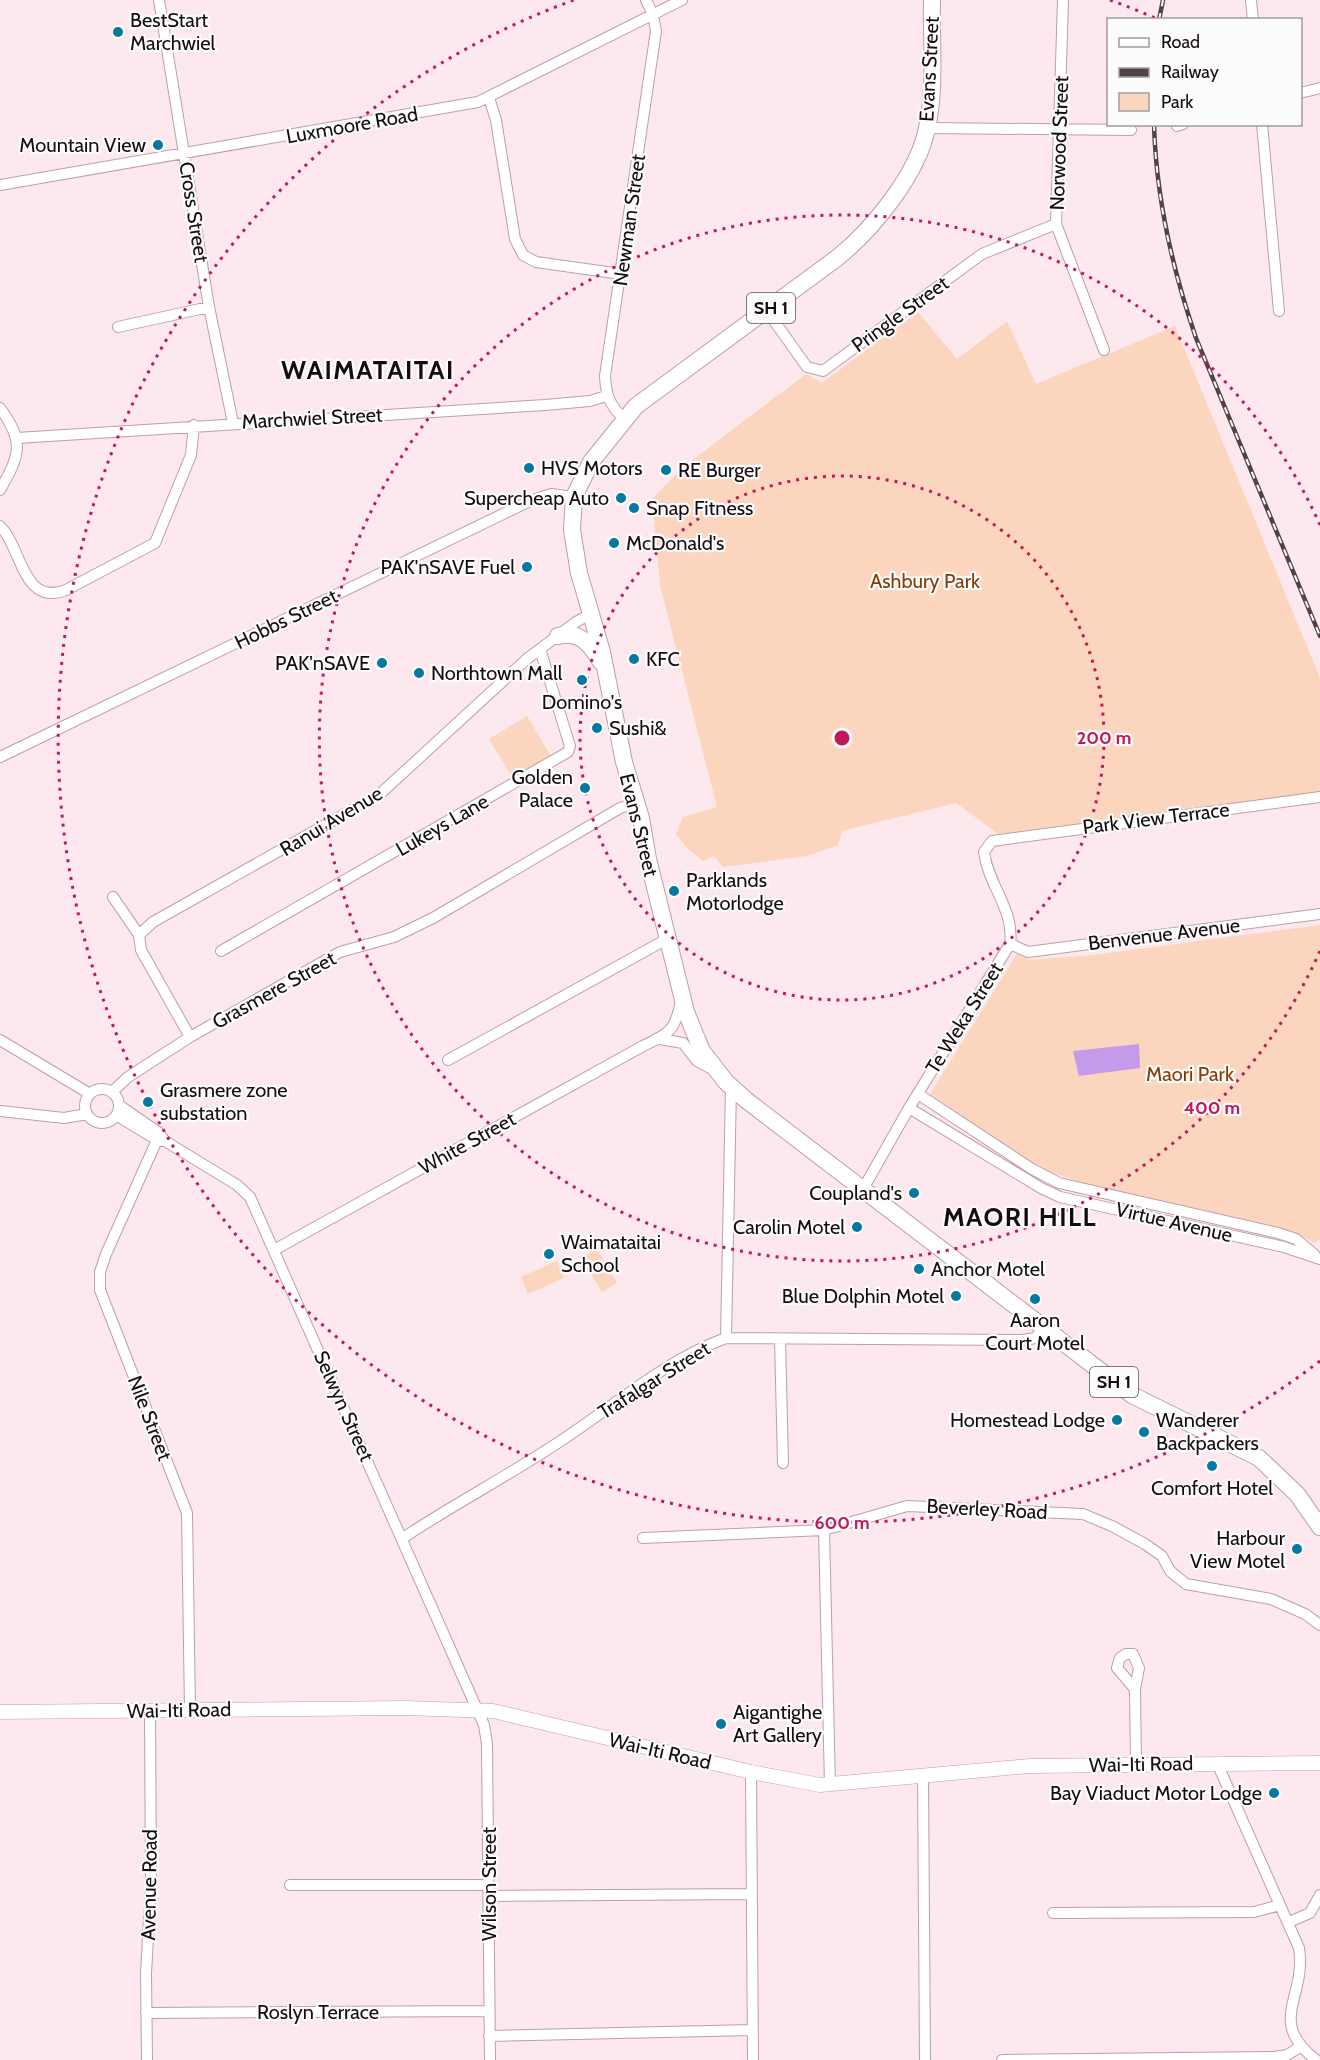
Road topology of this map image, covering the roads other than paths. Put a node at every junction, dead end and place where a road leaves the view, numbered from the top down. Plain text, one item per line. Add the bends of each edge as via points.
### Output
1 (159, 0) edge
2 (646, 0) edge
3 (682, 0) edge
4 (932, 0) edge
5 (1063, 0) edge
6 (1251, 0) edge
7 (653, 15) junction
8 (1253, 18) edge
9 (1320, 88) edge
10 (1302, 92) edge
11 (489, 98) junction
12 (1262, 126) edge
13 (927, 128) junction
14 (1061, 130) junction
15 (1131, 130) dead end
16 (185, 153) junction
17 (0, 185) edge
18 (1056, 224) junction
19 (621, 274) junction
20 (209, 307) junction
21 (767, 311) junction
22 (1279, 311) dead end
23 (118, 327) dead end
24 (1104, 350) dead end
25 (606, 396) junction
26 (0, 408) edge
27 (624, 419) junction
28 (233, 423) junction
29 (194, 425) junction
30 (17, 438) junction
31 (0, 489) edge
32 (574, 497) junction
33 (0, 526) edge
34 (590, 614) junction
35 (558, 636) junction
36 (540, 649) junction
37 (603, 665) junction
38 (0, 757) edge
39 (1320, 797) edge
40 (636, 803) junction
41 (992, 840) joint
42 (113, 897) dead end
43 (1320, 914) edge
44 (139, 935) junction
45 (667, 939) junction
46 (1010, 944) junction
47 (221, 951) dead end
48 (682, 998) junction
49 (190, 1036) junction
50 (660, 1039) junction
51 (0, 1040) edge
52 (448, 1059) dead end
53 (718, 1072) junction
54 (731, 1087) junction
55 (112, 1092) junction
56 (90, 1094) junction
57 (918, 1094) junction
58 (909, 1108) junction
59 (118, 1110) junction
60 (0, 1111) edge
61 (87, 1114) junction
62 (161, 1141) junction
63 (863, 1189) junction
64 (274, 1250) junction
65 (1319, 1258) edge
66 (1044, 1329) junction
67 (726, 1338) junction
68 (780, 1340) junction
69 (783, 1463) dead end
70 (1320, 1527) edge
71 (824, 1530) junction
72 (403, 1538) junction
73 (644, 1538) dead end
74 (1320, 1613) edge
75 (1305, 1614) junction
76 (1320, 1625) edge
77 (1135, 1689) dead end
78 (190, 1710) junction
79 (478, 1710) junction
80 (150, 1711) junction
81 (0, 1712) edge
82 (1320, 1763) edge
83 (1136, 1764) junction
84 (1216, 1764) junction
85 (751, 1772) junction
86 (923, 1776) junction
87 (830, 1785) junction
88 (290, 1885) dead end
89 (489, 1891) junction
90 (752, 1894) junction
91 (1320, 1895) edge
92 (1280, 1905) junction
93 (1053, 1913) dead end
94 (1289, 1922) junction
95 (489, 2011) junction
96 (146, 2013) junction
97 (753, 2030) junction
98 (489, 2036) junction
99 (1300, 2047) junction
100 (147, 2060) edge
101 (489, 2060) edge
102 (753, 2060) edge
103 (925, 2060) edge
104 (1002, 2060) edge
105 (1316, 2060) edge

1 - 16 street, Cross Street
2 - 7 street
3 - 7 street, Luxmoore Road
4 - 13 highway, Evans Street / SH 1
5 - 14 street, Norwood Street
6 - 8 street
7 - 11 street, Luxmoore Road
7 - 19 street, Newman Street via 656,31
9 - 10 street
11 - 16 street, Luxmoore Road via 449,109
11 - 19 street via 515,239 523,255 536,262
12 - 22 street
13 - 14 street
13 - 21 highway, Evans Street / SH 1 via 912,165 867,231
14 - 15 street
14 - 18 street, Norwood Street
16 - 17 street, Luxmoore Road
16 - 20 street, Cross Street
18 - 21 street, Pringle Street via 982,254 823,371 807,367
18 - 24 street, Norwood Street
19 - 25 street, Newman Street via 605,376
20 - 23 street
20 - 28 street, Cross Street
21 - 27 highway, Evans Street / SH 1 via 652,393
25 - 27 street
25 - 28 street, Marchwiel Street via 545,405
26 - 30 street
27 - 32 highway, Evans Street / SH 1 via 591,462
28 - 29 street, Marchwiel Street
29 - 30 street, Marchwiel Street
29 - 33 street via 191,454 156,543 66,590 50,594 36,588
30 - 31 street via 16,458
32 - 34 highway, Evans Street / SH 1 via 573,539
32 - 38 street, Hobbs Street via 551,494 530,501
34 - 35 street, Ranui Avenue
34 - 37 highway, Evans Street / SH 1
35 - 36 street, Ranui Avenue
35 - 37 highway via 580,636
36 - 44 street, Ranui Avenue via 381,794 153,922
36 - 47 street, Lukeys Lane via 570,746 568,752
37 - 40 highway, Evans Street / SH 1
39 - 41 street, Park View Terrace
40 - 45 highway, Evans Street / SH 1
40 - 49 street, Grasmere Street via 620,808 433,918 394,937 340,952
41 - 46 street, Te Weka Street via 984,852 986,866 1008,913
42 - 44 street
43 - 46 street, Benvenue Avenue via 1029,952
44 - 49 street via 141,950
45 - 48 highway, Evans Street / SH 1
45 - 52 street
46 - 57 street, Te Weka Street
48 - 50 street, White Street via 676,1024
48 - 53 highway, Evans Street / SH 1 via 695,1039
49 - 55 street, Grasmere Street
50 - 53 street via 683,1043 697,1061
50 - 64 street, White Street
51 - 56 street
53 - 54 highway, Evans Street / SH 1
54 - 63 highway, Evans Street / SH 1
54 - 67 street
55 - 56 street via 103,1089
55 - 59 street
56 - 61 street
57 - 58 street, Te Weka Street
57 - 65 street, Virtue Avenue via 1059,1183 1278,1233 1296,1239
58 - 63 street, Te Weka Street
58 - 65 street, Virtue Avenue via 1060,1197 1184,1223
59 - 61 street via 102,1122
59 - 62 street, Selwyn Street
60 - 61 street via 64,1118
62 - 64 street, Selwyn Street via 245,1190
62 - 78 street, Nile Street via 106,1254 100,1290 187,1513
63 - 66 highway, Evans Street / SH 1
64 - 72 street, Selwyn Street
66 - 68 street, Trafalgar Street via 1035,1338 1024,1340
66 - 70 highway, Evans Street / SH 1 via 1143,1402 1259,1458 1298,1494
67 - 68 street, Trafalgar Street
67 - 72 street, Trafalgar Street via 706,1345 649,1380 559,1443
68 - 69 street
71 - 73 street, Beverley Road
71 - 75 street, Beverley Road via 907,1506 1083,1514 1145,1544 1162,1556 1170,1571 1186,1584 1271,1599
71 - 87 street
72 - 79 street, Selwyn Street
74 - 75 street, Beverley Road
75 - 76 street, Beverley Road
77 - 83 street
78 - 79 main road, Wai-Iti Road
78 - 80 main road, Wai-Iti Road
79 - 85 main road, Wai-Iti Road
79 - 89 street, Wilson Street via 487,1736
80 - 81 main road, Wai-Iti Road
80 - 96 street, Avenue Road
82 - 84 main road, Wai-Iti Road
83 - 84 main road, Wai-Iti Road
83 - 86 main road, Wai-Iti Road via 1030,1766
84 - 92 street
85 - 87 main road, Wai-Iti Road
85 - 90 street
86 - 87 main road, Wai-Iti Road
86 - 103 street
88 - 89 street
89 - 90 street
89 - 95 street, Wilson Street
90 - 97 street
91 - 94 street via 1310,1913
92 - 93 street via 1254,1912
92 - 94 street
94 - 99 street via 1301,1957 1291,2022
95 - 96 street, Roslyn Terrace
95 - 98 street, Wilson Street
96 - 100 street, Avenue Road
97 - 98 street
97 - 102 street
98 - 101 street, Wilson Street
99 - 104 street via 1274,2057
99 - 105 street

